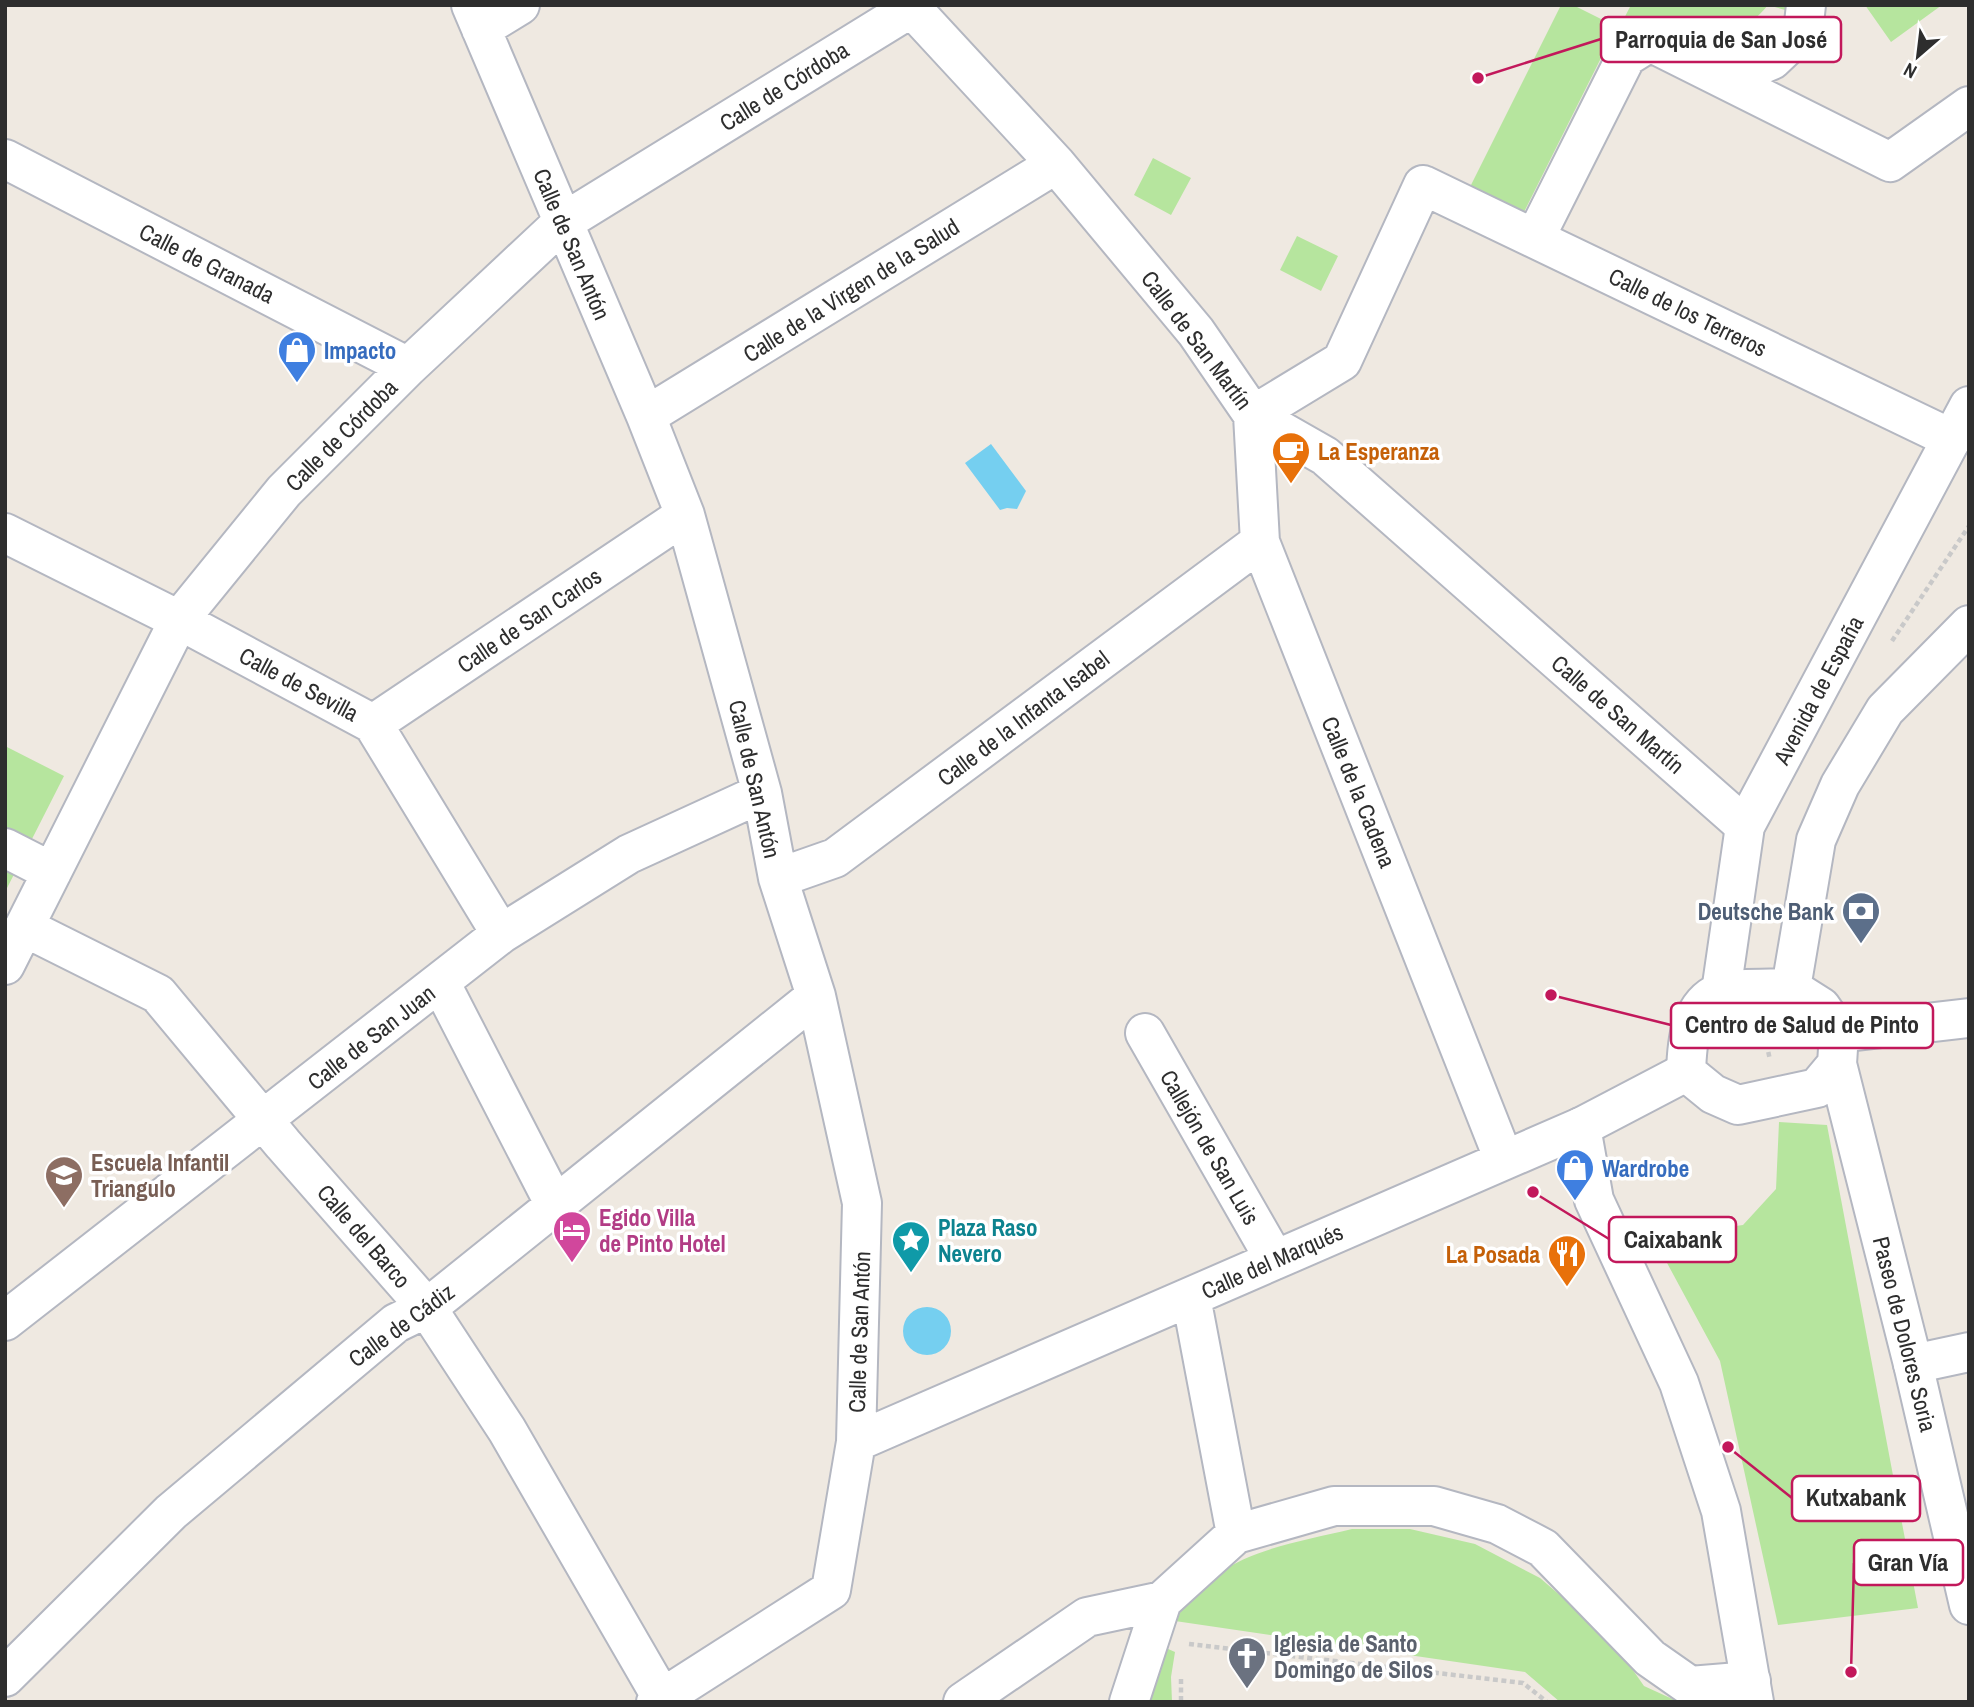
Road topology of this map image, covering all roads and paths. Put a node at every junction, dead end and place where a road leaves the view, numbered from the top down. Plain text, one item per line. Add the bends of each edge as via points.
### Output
1 (520, 5) edge
2 (1806, 5) edge
3 (910, 6) edge
4 (476, 17) edge
5 (1683, 58) junction
6 (1969, 106) edge
7 (5, 159) edge
8 (1056, 164) junction
9 (562, 223) junction
10 (1535, 238) junction
11 (408, 367) junction
12 (1253, 415) junction
13 (646, 416) junction
14 (1961, 422) edge
15 (685, 515) junction
16 (5, 533) edge
17 (1260, 542) junction
18 (179, 620) junction
19 (1969, 625) edge
20 (373, 724) junction
21 (762, 793) junction
22 (1745, 826) junction
23 (5, 848) edge
24 (52, 872) junction
25 (778, 878) junction
26 (24, 927) junction
27 (501, 934) junction
28 (5, 965) edge
29 (440, 982) junction
30 (1791, 988) junction
31 (1721, 992) junction
32 (816, 996) junction
33 (1969, 1018) edge
34 (1145, 1033) dead end
35 (1838, 1049) junction
36 (1686, 1072) junction
37 (264, 1121) junction
38 (1581, 1127) junction
39 (1504, 1160) junction
40 (555, 1205) junction
41 (1275, 1260) junction
42 (1191, 1297) junction
43 (427, 1308) junction
44 (5, 1321) edge
45 (1969, 1352) edge
46 (1913, 1364) junction
47 (856, 1442) junction
48 (1961, 1530) edge
49 (1236, 1534) junction
50 (1969, 1605) edge
51 (1156, 1617) junction
52 (5, 1677) edge
53 (1752, 1691) edge
54 (659, 1700) edge
55 (963, 1702) edge
56 (1129, 1702) edge
57 (1546, 1702) edge

1 - 4 street
2 - 5 street via 1804,23 1772,60 1746,71
3 - 8 street, Calle de San Martín
3 - 9 street, Calle de Córdoba
4 - 9 street, Calle de San Antón
5 - 6 street via 1890,162
5 - 10 street via 1650,42 1624,48
7 - 11 street, Calle de Granada
8 - 12 street, Calle de San Martín via 1196,332
8 - 13 street, Calle de la Virgen de la Salud
9 - 11 street, Calle de Córdoba
9 - 13 street, Calle de San Antón
10 - 12 street, Calle de los Terreros via 1423,185 1342,361
10 - 14 street, Calle de los Terreros
11 - 18 street, Calle de Córdoba via 284,491
12 - 17 street, Calle de la Cadena
12 - 22 street, Calle de San Martín via 1325,456
13 - 15 street, Calle de San Antón
14 - 22 street, Avenida de España
15 - 20 street, Calle de San Carlos
15 - 21 street, Calle de San Antón
16 - 18 street, Calle de Sevilla
17 - 25 street, Calle de la Infanta Isabel via 835,858
17 - 39 street, Calle de la Cadena
18 - 20 street, Calle de Sevilla
18 - 24 street, Calle de Córdoba
19 - 30 street via 1885,710 1840,785 1816,840
20 - 27 street, Calle de Sevilla
21 - 25 street, Calle de San Antón
21 - 27 street, Calle de San Juan via 629,854
22 - 31 street, Avenida de España
23 - 24 street
24 - 26 street, Calle de Córdoba
25 - 32 street, Calle de San Antón
26 - 28 street, Calle de Córdoba
26 - 37 street, Calle del Barco via 158,994
27 - 29 street, Calle de San Juan
29 - 37 street, Calle de San Juan
29 - 40 street
30 - 31 street
30 - 35 street via 1821,1007
31 - 36 street via 1699,1008 1687,1040
32 - 40 street, Calle de Cádiz
32 - 47 street, Calle de San Antón via 862,1203
33 - 35 street
34 - 41 street, Callejón de San Luis
35 - 36 street via 1817,1088 1738,1105 1713,1094
35 - 46 street, Paseo de Dolores Soria
36 - 38 street, Calle del Marqués
37 - 43 street, Calle del Barco
37 - 44 street, Calle de San Juan
38 - 39 street, Calle del Marqués
38 - 53 street via 1594,1200 1679,1383 1721,1511
39 - 41 street, Calle del Marqués
40 - 43 street, Calle de Cádiz
41 - 42 street, Calle del Marqués
42 - 47 street, Calle del Marqués
42 - 49 street
43 - 52 street, Calle de Cádiz via 396,1322 171,1512
43 - 54 street, Calle del Barco via 507,1430
45 - 46 street
46 - 48 street, Paseo de Dolores Soria
47 - 54 street, Calle de San Antón via 831,1590
48 - 50 street, Paseo de Dolores Soria
49 - 51 street
49 - 53 street via 1334,1506 1434,1506 1497,1524 1543,1548 1650,1658 1690,1686
51 - 55 street via 1087,1617
51 - 56 street
51 - 57 path via 1186,1644 1523,1683

